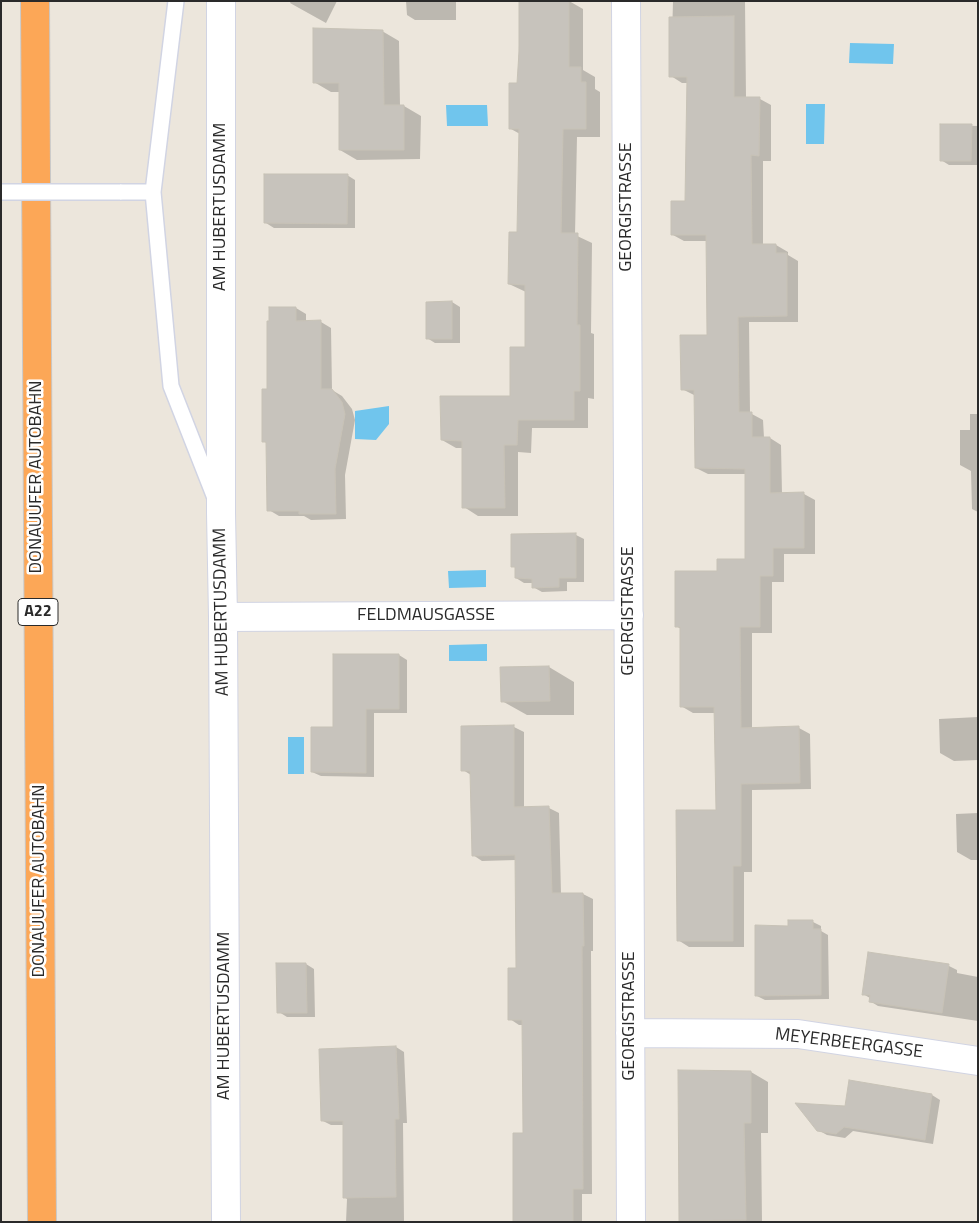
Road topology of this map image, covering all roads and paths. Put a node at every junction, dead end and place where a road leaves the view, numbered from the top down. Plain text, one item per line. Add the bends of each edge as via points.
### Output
1 (35, 1) edge
2 (176, 1) edge
3 (221, 1) edge
4 (626, 1) edge
5 (1, 192) edge
6 (153, 192) junction
7 (220, 513) junction
8 (629, 615) junction
9 (223, 617) junction
10 (630, 1033) junction
11 (978, 1060) edge
12 (42, 1222) edge
13 (226, 1222) edge
14 (631, 1222) edge

1 - 12 highway, DONAUUFER AUTOBAHN / A22
2 - 6 lane
3 - 7 street, AM HUBERTUSDAMM
4 - 8 street, GEORGISTRASSE
5 - 6 lane, bridge
6 - 7 lane via 171,386
7 - 9 street, AM HUBERTUSDAMM
8 - 9 street, FELDMAUSGASSE
8 - 10 street, GEORGISTRASSE
9 - 13 street, AM HUBERTUSDAMM
10 - 11 street, MEYERBEERGASSE via 798,1034
10 - 14 street, GEORGISTRASSE

